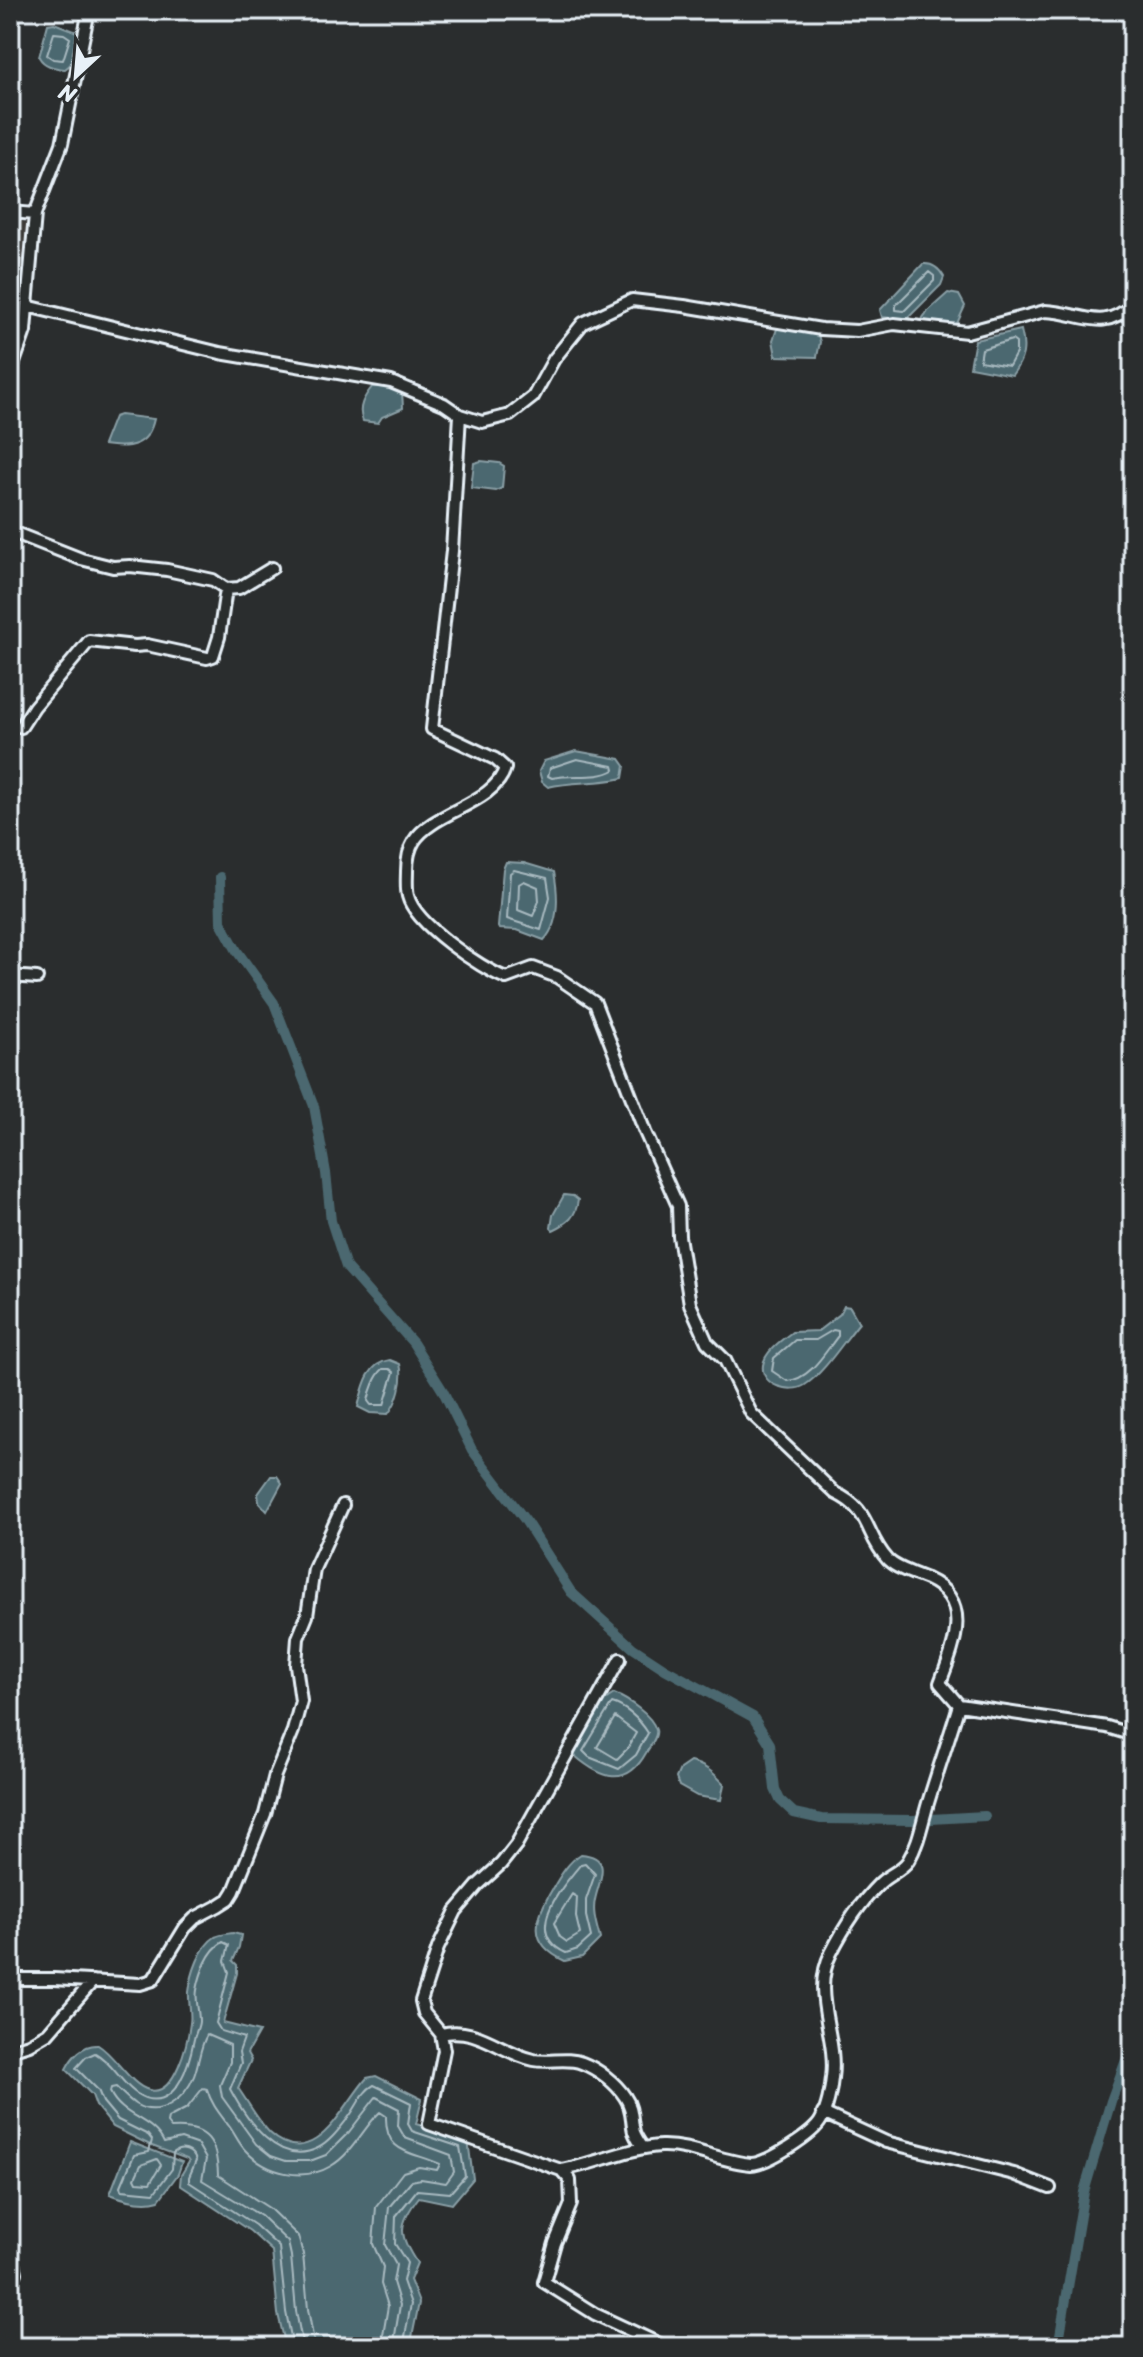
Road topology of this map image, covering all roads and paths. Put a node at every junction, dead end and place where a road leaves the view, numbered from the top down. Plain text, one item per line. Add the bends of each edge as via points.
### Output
1 (89, 10) edge
2 (10, 212) edge
3 (35, 214) junction
4 (1133, 304) edge
5 (27, 306) junction
6 (10, 374) edge
7 (460, 415) junction
8 (10, 531) edge
9 (272, 568) dead end
10 (226, 589) junction
11 (21, 727) dead end
12 (10, 976) edge
13 (37, 978) dead end
14 (343, 1505) dead end
15 (620, 1659) dead end
16 (959, 1705) junction
17 (1133, 1735) edge
18 (10, 1979) edge
19 (93, 1981) junction
20 (441, 2034) junction
21 (10, 2050) edge
22 (823, 2113) junction
23 (643, 2148) junction
24 (561, 2170) junction
25 (1050, 2188) dead end
26 (10, 2244) edge
27 (16, 2273) dead end
28 (653, 2344) edge
29 (666, 2347) edge

1 - 3 street via 62,144
2 - 3 street
3 - 5 street
4 - 7 street via 1108,319 1090,321 1045,311 967,332 894,324 857,331 821,329 632,300 583,323 533,397 510,415 482,422
5 - 6 street via 25,331
5 - 7 street via 220,353 391,382
7 - 16 street via 452,551 432,729 505,768 490,789 414,841 407,859 408,896 429,926 492,972 506,978 533,968 595,1003 678,1206 690,1304 707,1342 725,1360 751,1413 862,1512 891,1563 947,1592 956,1609 955,1637 940,1683
8 - 10 street via 81,559 167,570 213,580
9 - 10 street via 239,588
10 - 11 street via 219,637 210,658 147,645 89,641
12 - 13 street
14 - 19 street via 314,1569 298,1638 301,1701 293,1731 234,1891 185,1928 153,1980
15 - 20 street via 516,1845 456,1911 438,1948 421,2001
16 - 17 street
16 - 22 street via 919,1835 904,1865 881,1882 830,1955 822,2001 832,2078
18 - 19 street
19 - 21 street via 48,2033
20 - 23 street via 485,2038 530,2059 585,2064 626,2098 634,2134
20 - 24 street via 444,2050 429,2124
22 - 23 street via 803,2138 753,2164 665,2146
22 - 25 street via 886,2142
23 - 24 street
24 - 28 street via 570,2180 571,2204 544,2282
26 - 27 street
28 - 29 street

